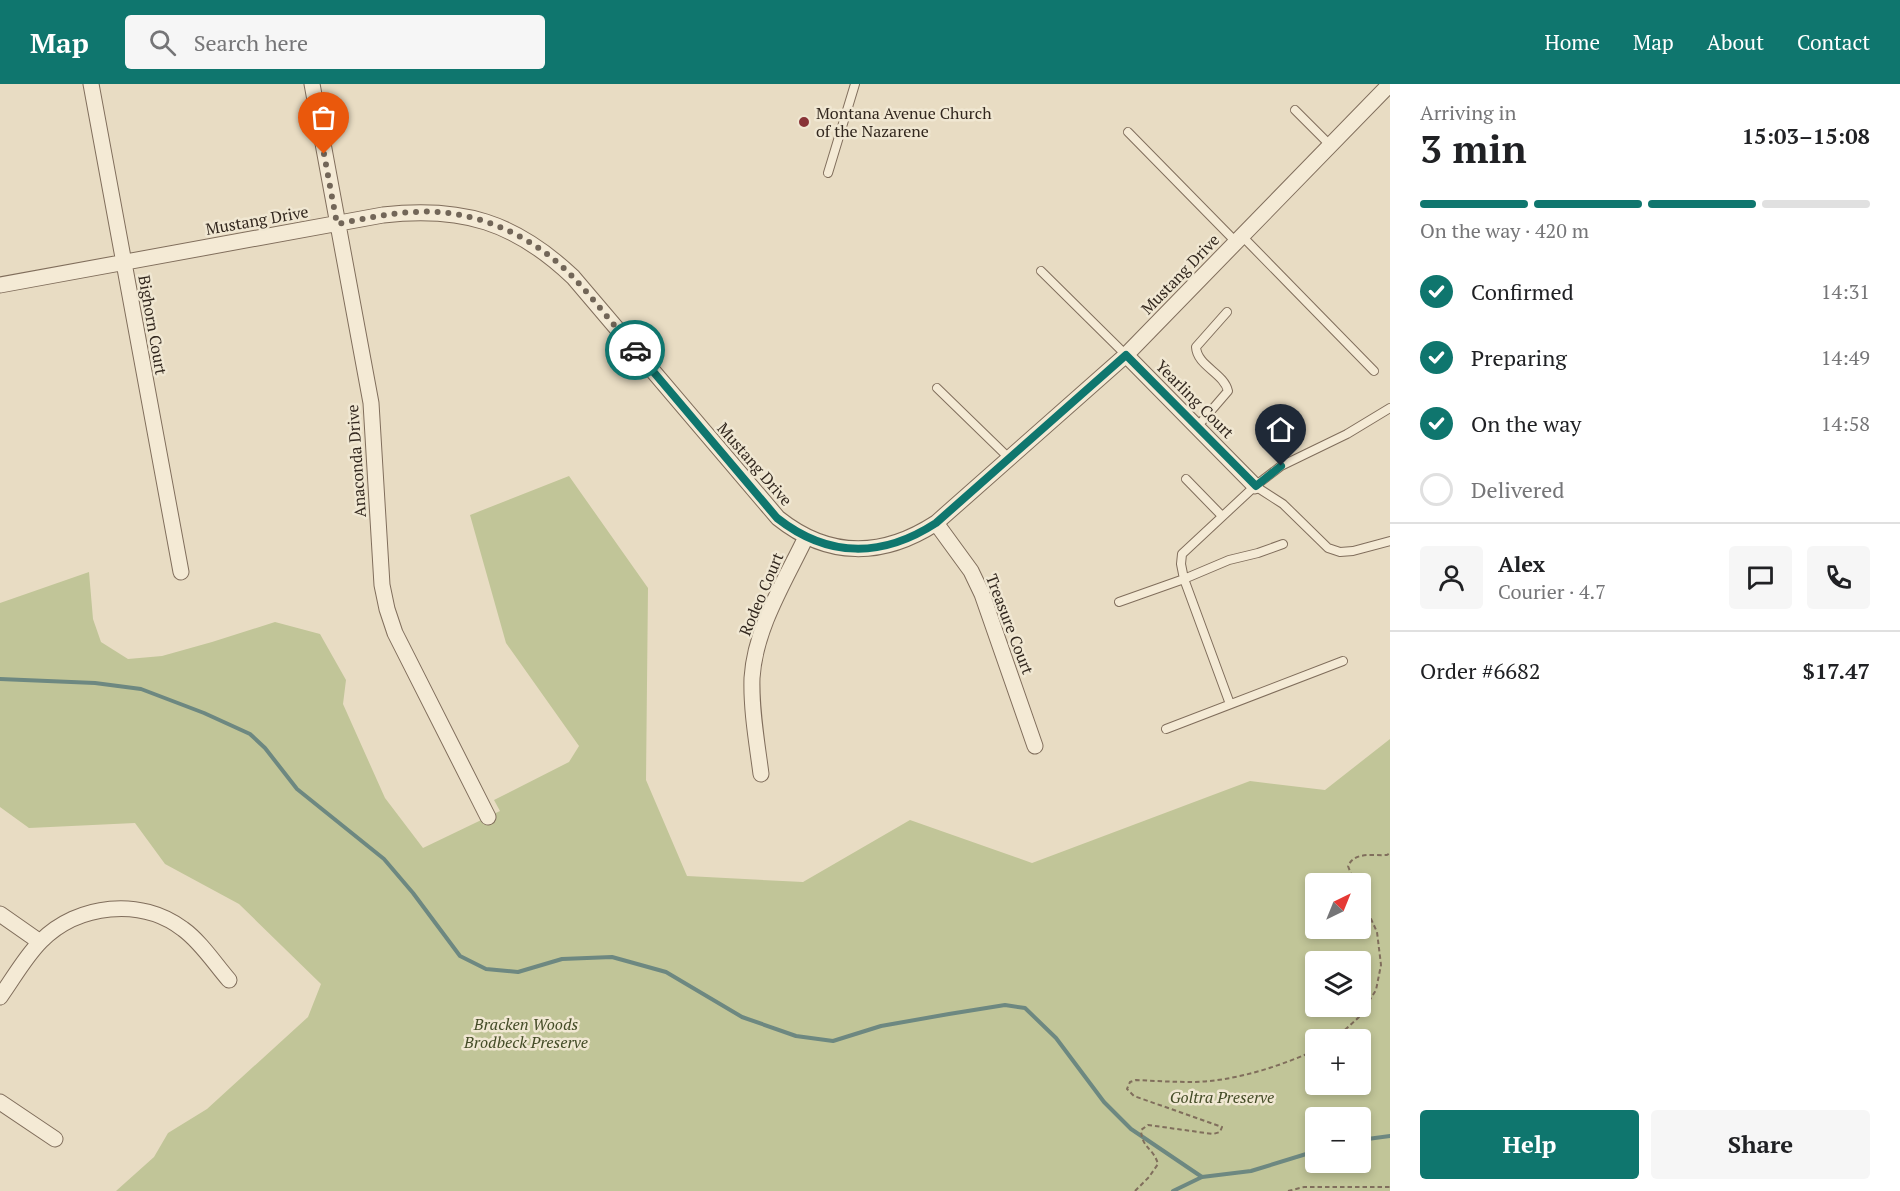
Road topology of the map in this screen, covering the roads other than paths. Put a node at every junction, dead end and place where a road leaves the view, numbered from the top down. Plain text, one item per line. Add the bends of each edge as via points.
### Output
1 (91, 84) edge
2 (312, 84) edge
3 (855, 84) edge
4 (1390, 84) edge
5 (1295, 110) dead end
6 (1128, 132) dead end
7 (1330, 145) junction
8 (828, 172) dead end
9 (337, 224) junction
10 (1239, 239) junction
11 (123, 263) junction
12 (1041, 271) dead end
13 (0, 285) edge
14 (1227, 312) dead end
15 (1126, 355) junction
16 (1374, 371) dead end
17 (937, 388) dead end
18 (1390, 408) edge
19 (1197, 426) junction
20 (1010, 459) junction
21 (1186, 479) dead end
22 (1256, 486) junction
23 (1222, 516) junction
24 (936, 523) junction
25 (806, 537) junction
26 (1390, 541) edge
27 (1283, 544) dead end
28 (181, 572) dead end
29 (1184, 579) junction
30 (1119, 602) dead end
31 (1343, 661) dead end
32 (1230, 704) junction
33 (1166, 729) dead end
34 (1035, 746) dead end
35 (761, 774) dead end
36 (488, 817) dead end
37 (0, 914) edge
38 (40, 942) junction
39 (229, 980) dead end
40 (0, 997) edge
41 (0, 1102) edge
42 (55, 1139) dead end

1 - 11 street, Bighorn Court
2 - 9 street, Anaconda Drive
3 - 8 lane
4 - 7 street, Mustang Drive
5 - 7 lane
6 - 10 lane
7 - 10 street, Mustang Drive
9 - 11 street, Mustang Drive
9 - 25 street, Mustang Drive via 440,212 489,223 534,245 573,277 762,502 777,518
9 - 36 street, Anaconda Drive via 371,403 382,585 387,609 395,633
10 - 15 street, Mustang Drive
10 - 16 lane
11 - 13 street, Mustang Drive
11 - 28 street, Bighorn Court
12 - 15 lane
14 - 19 lane via 1196,347 1202,360 1227,384 1228,391
15 - 19 street, Yearling Court
15 - 20 street, Mustang Drive
17 - 20 lane
18 - 22 lane via 1281,466
19 - 22 street, Yearling Court
20 - 24 street, Mustang Drive
21 - 23 lane
22 - 23 lane
22 - 26 lane via 1283,504 1328,549 1353,551
23 - 29 lane via 1182,554
24 - 25 street, Mustang Drive via 902,542 873,548 844,548
24 - 34 street, Treasure Court via 971,571 982,594
25 - 35 street, Rodeo Court via 768,615 755,658 753,697
27 - 29 lane
29 - 30 lane
29 - 32 lane
31 - 32 lane
32 - 33 lane
37 - 38 street
38 - 39 street via 69,920 90,913 140,909 183,929
38 - 40 street
41 - 42 street

